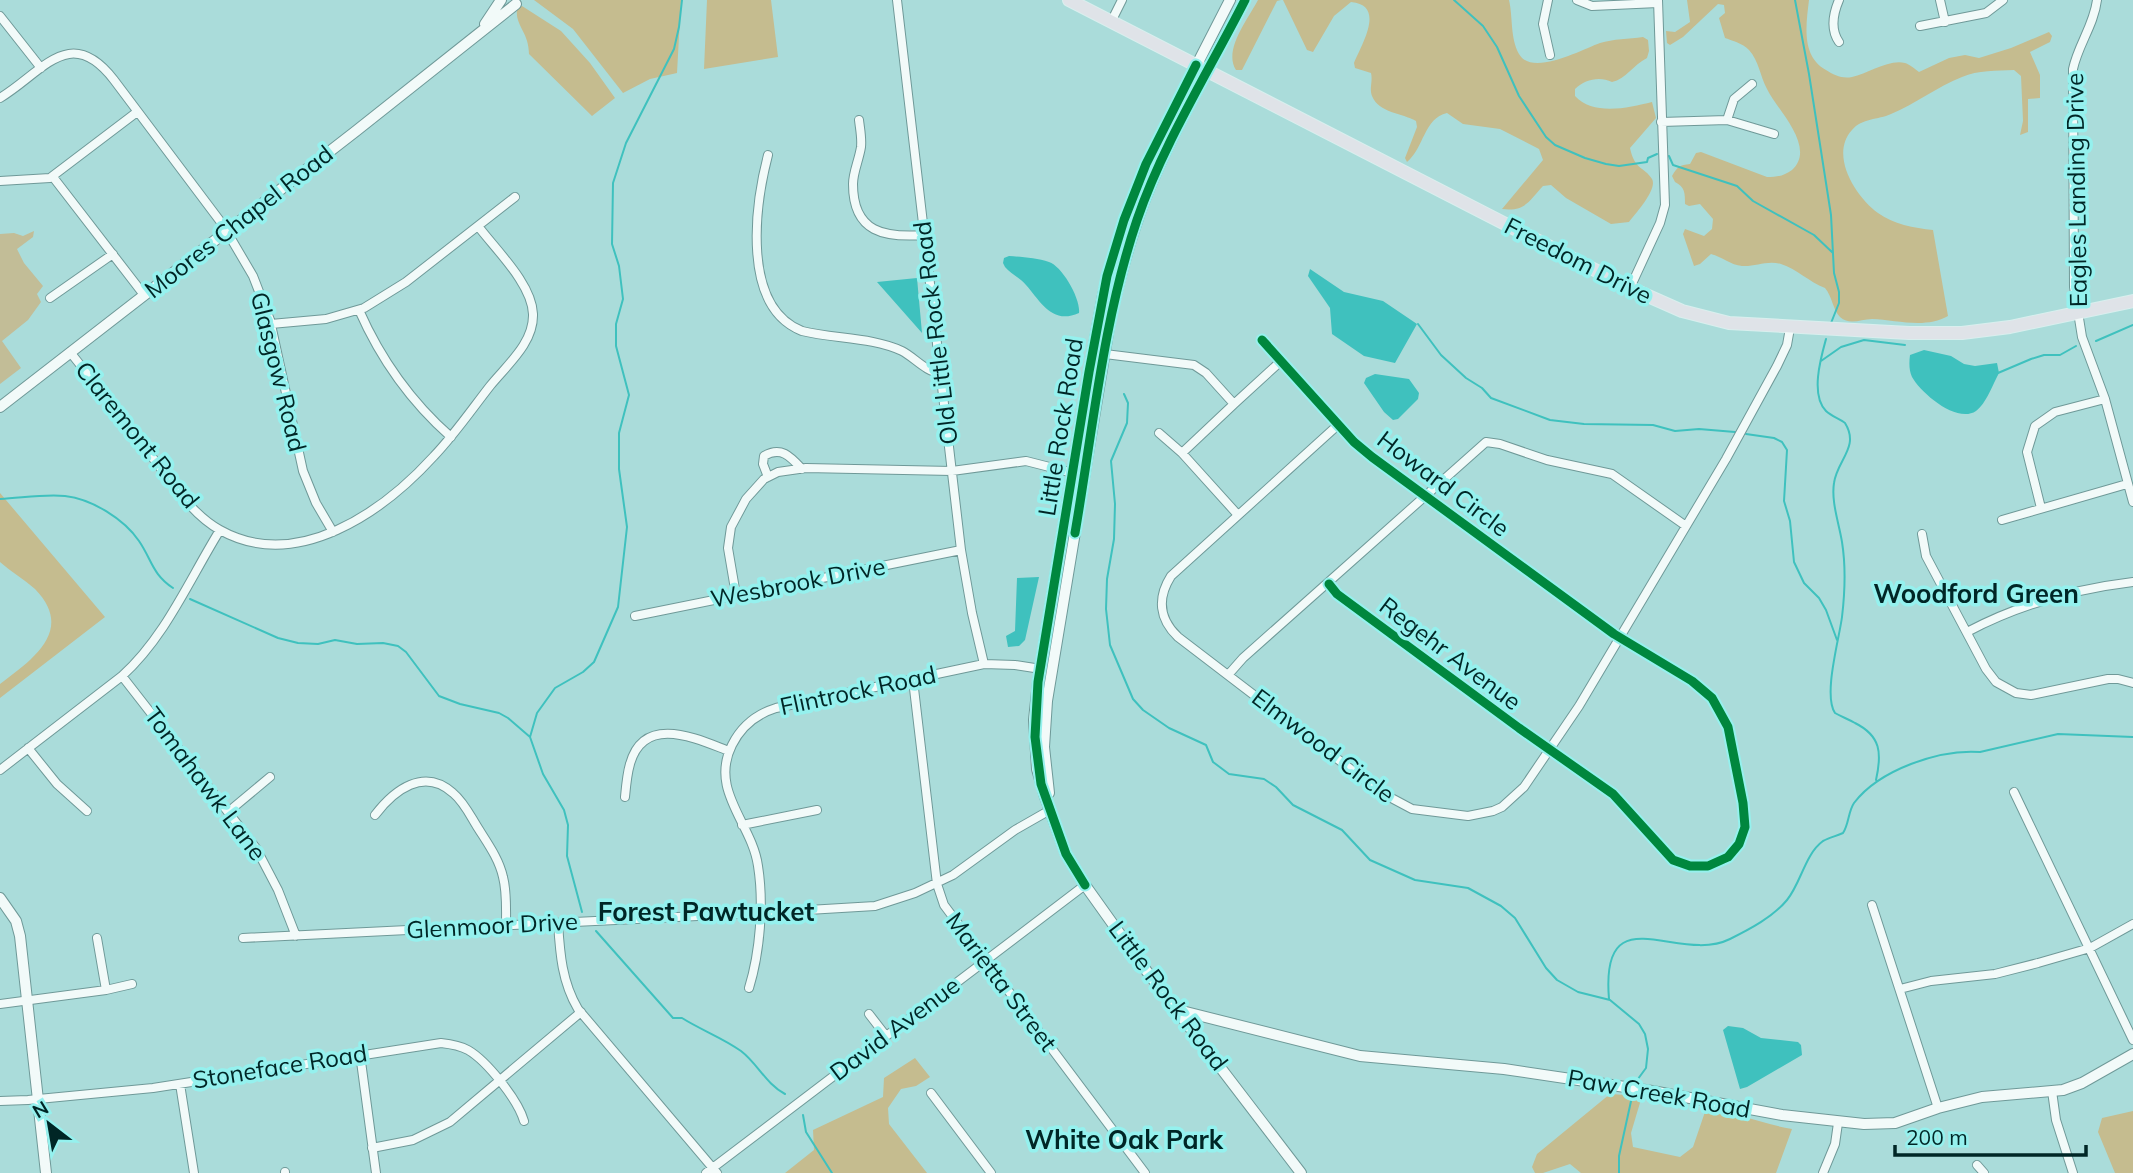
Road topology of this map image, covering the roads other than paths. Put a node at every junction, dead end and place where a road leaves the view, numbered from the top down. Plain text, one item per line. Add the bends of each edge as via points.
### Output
1 (501, 0) edge
2 (897, 0) edge
3 (1069, 0) edge
4 (1122, 0) edge
5 (1230, 0) edge
6 (1245, 0) edge
7 (1548, 0) edge
8 (1577, 0) edge
9 (1839, 0) edge
10 (1940, 0) edge
11 (2003, 0) edge
12 (2096, 0) edge
13 (1658, 1) edge
14 (519, 2) edge
15 (0, 16) edge
16 (1111, 22) junction
17 (1945, 22) junction
18 (1920, 26) dead end
19 (476, 34) junction
20 (1839, 42) dead end
21 (1550, 55) dead end
22 (1196, 65) junction
23 (41, 68) junction
24 (1208, 72) junction
25 (1752, 84) dead end
26 (0, 98) edge
27 (137, 111) junction
28 (859, 120) dead end
29 (1727, 120) junction
30 (1661, 122) junction
31 (1774, 134) dead end
32 (768, 155) dead end
33 (53, 177) junction
34 (0, 181) edge
35 (514, 197) dead end
36 (478, 226) junction
37 (227, 232) junction
38 (925, 235) junction
39 (113, 254) junction
40 (1630, 288) junction
41 (146, 294) junction
42 (50, 298) dead end
43 (2133, 301) edge
44 (359, 310) junction
45 (2079, 313) junction
46 (271, 324) junction
47 (1790, 328) junction
48 (1262, 340) dead end
49 (70, 352) junction
50 (1105, 354) junction
51 (1281, 360) junction
52 (940, 373) junction
53 (2105, 399) junction
54 (1234, 404) junction
55 (0, 407) edge
56 (1339, 425) junction
57 (1159, 433) dead end
58 (451, 437) junction
59 (1182, 453) junction
60 (802, 469) junction
61 (952, 471) junction
62 (1073, 473) junction
63 (768, 477) junction
64 (2127, 484) junction
65 (1426, 495) junction
66 (2133, 502) edge
67 (2041, 508) junction
68 (1238, 515) junction
69 (2002, 520) dead end
70 (1686, 526) junction
71 (220, 530) junction
72 (332, 532) junction
73 (1922, 534) dead end
74 (961, 550) junction
75 (2133, 582) edge
76 (1329, 584) junction
77 (736, 595) junction
78 (635, 616) dead end
79 (1966, 632) junction
80 (1620, 638) junction
81 (984, 664) junction
82 (1041, 669) junction
83 (1228, 675) junction
84 (122, 676) junction
85 (912, 680) junction
86 (2133, 683) edge
87 (28, 748) junction
88 (729, 751) junction
89 (1551, 751) junction
90 (0, 770) edge
91 (270, 777) dead end
92 (2014, 792) dead end
93 (625, 797) dead end
94 (817, 810) dead end
95 (1050, 810) junction
96 (87, 811) dead end
97 (228, 812) junction
98 (375, 815) dead end
99 (742, 825) junction
100 (937, 884) junction
101 (1085, 885) junction
102 (0, 898) edge
103 (1872, 905) dead end
104 (759, 914) junction
105 (558, 923) junction
106 (2133, 924) edge
107 (506, 926) junction
108 (296, 936) junction
109 (97, 938) dead end
110 (243, 938) dead end
111 (2090, 948) junction
112 (984, 961) junction
113 (132, 984) dead end
114 (749, 988) dead end
115 (1899, 989) junction
116 (106, 990) junction
117 (27, 1001) junction
118 (0, 1004) edge
119 (1178, 1010) junction
120 (581, 1012) junction
121 (869, 1014) dead end
122 (886, 1036) junction
123 (2133, 1040) edge
124 (360, 1054) junction
125 (2133, 1054) edge
126 (499, 1082) junction
127 (180, 1084) junction
128 (2052, 1091) junction
129 (931, 1093) dead end
130 (38, 1100) junction
131 (0, 1101) edge
132 (1938, 1108) junction
133 (524, 1121) dead end
134 (1838, 1123) junction
135 (372, 1148) junction
136 (1978, 1165) dead end
137 (712, 1171) edge
138 (46, 1173) edge
139 (194, 1173) edge
140 (376, 1173) edge
141 (992, 1173) edge
142 (1145, 1173) edge
143 (1301, 1173) edge
144 (1823, 1173) edge
145 (1984, 1173) edge
146 (2073, 1173) edge

1 - 14 main road via 511,5
1 - 19 main road
2 - 38 street, Old Little Rock Road
3 - 16 main road, Freedom Drive
4 - 16 street
5 - 22 main road, Little Rock Road
6 - 24 main road, Little Rock Road
7 - 21 street via 1543,24
8 - 13 street via 1592,6
9 - 20 street via 1833,29
10 - 17 street
11 - 17 street via 1986,13
12 - 45 street, Eagles Landing Drive via 2073,69 2074,287
13 - 30 street
14 - 19 main road
15 - 23 street
16 - 22 main road, Freedom Drive
17 - 18 street
19 - 37 main road, Moores Chapel Road
22 - 24 main road, Freedom Drive
22 - 62 main road, Little Rock Road via 1146,164 1115,250
23 - 26 street
23 - 27 street, Glasgow Road via 65,54 84,54 103,66
24 - 40 main road, Freedom Drive
24 - 50 main road, Little Rock Road via 1137,221
25 - 29 street via 1734,99
27 - 33 street
27 - 37 street, Glasgow Road
28 - 38 street via 860,149 853,184 860,214 874,230 886,235
29 - 30 street
29 - 31 street
30 - 40 street via 1664,210
32 - 52 street via 757,221 763,286 777,314 802,331 887,346
33 - 34 street
33 - 39 street
35 - 36 street
36 - 44 street via 406,282
36 - 58 street, Claremont Road via 526,289 533,320 527,340
37 - 41 main road, Moores Chapel Road
37 - 46 street, Glasgow Road via 253,276
38 - 52 street, Old Little Rock Road
39 - 41 street
39 - 42 street
40 - 47 main road, Freedom Drive via 1696,316
41 - 49 main road, Moores Chapel Road
43 - 45 main road, Freedom Drive
44 - 46 street via 326,319
44 - 58 street via 396,379
45 - 47 main road, Freedom Drive via 1962,333
45 - 53 street, Eagles Landing Drive
46 - 72 street, Glasgow Road via 303,471
47 - 70 street, Elmwood Circle via 1777,366
48 - 51 street, Howard Circle
49 - 55 main road, Moores Chapel Road
49 - 71 street, Claremont Road via 188,503
50 - 54 street via 1194,365
50 - 95 main road, Little Rock Road via 1047,701 1044,747
51 - 54 street
51 - 56 street, Howard Circle
52 - 61 street, Old Little Rock Road
53 - 64 street, Eagles Landing Drive
53 - 67 street via 2054,412 2035,426 2027,452
54 - 59 street
56 - 65 street, Howard Circle via 1372,457
56 - 68 street, Elmwood Circle
57 - 59 street
58 - 72 street, Claremont Road via 396,492
59 - 68 street
60 - 61 street
60 - 63 street
60 - 63 street via 791,457 771,452 764,456 763,464
61 - 62 street via 1026,461
61 - 74 street, Old Little Rock Road
62 - 82 main road, Little Rock Road
63 - 77 street via 746,499 731,527 728,548
64 - 66 street, Eagles Landing Drive
64 - 67 street
65 - 70 street, Elmwood Circle via 1479,447 1492,442 1612,474
65 - 76 street, Elmwood Circle
65 - 80 street, Howard Circle
67 - 69 street
68 - 83 street, Elmwood Circle via 1171,576 1161,605 1172,631
70 - 80 street, Elmwood Circle
71 - 72 street, Claremont Road via 244,540 279,545
71 - 84 street via 159,635
73 - 79 street via 1926,556
74 - 77 street, Wesbrook Drive
74 - 81 street, Old Little Rock Road
75 - 79 street via 2031,604
76 - 83 street, Elmwood Circle
76 - 89 street, Regehr Avenue
77 - 78 street, Wesbrook Drive
79 - 86 street via 1990,675 2017,693 2040,694 2118,678
80 - 89 street, Elmwood Circle
80 - 89 street, Howard Circle via 1695,683 1719,708 1731,741 1743,803 1745,827 1739,844 1728,857 1708,866 1681,864 1665,853 1613,794
81 - 82 street, Flintrock Road
81 - 85 street, Flintrock Road
82 - 95 main road, Little Rock Road via 1035,753
83 - 89 street, Elmwood Circle via 1382,793 1412,809 1460,816 1493,811 1518,793
84 - 87 street
84 - 97 street, Tomahawk Lane
85 - 88 street, Flintrock Road via 768,711 740,732
85 - 100 street, Marietta Street
87 - 90 street
87 - 96 street
88 - 93 street via 680,733 655,735 632,757
88 - 99 street via 725,782
91 - 97 street
92 - 111 street
94 - 99 street
95 - 100 street, Glenmoor Drive
95 - 101 main road, Little Rock Road via 1066,854
97 - 108 street, Tomahawk Lane via 268,868
98 - 107 street via 408,785 428,782 452,791 499,864 505,885
99 - 104 street via 758,864
100 - 104 street, Glenmoor Drive via 875,906
100 - 112 street, Marietta Street via 950,915
101 - 112 street, David Avenue
101 - 119 main road, Little Rock Road
102 - 117 main road via 20,936
103 - 115 street
104 - 105 street, Glenmoor Drive
104 - 114 street via 757,957
105 - 107 street, Glenmoor Drive
105 - 120 street via 563,973
106 - 111 street
107 - 108 street, Glenmoor Drive
108 - 110 street, Glenmoor Drive
109 - 116 street
111 - 115 street via 1995,974
111 - 123 street
112 - 122 street, David Avenue
112 - 142 street, Marietta Street
113 - 116 street
115 - 132 street
116 - 117 street
117 - 118 street
117 - 130 main road
119 - 134 main road, Paw Creek Road via 1360,1056 1482,1066
119 - 143 main road, Little Rock Road
120 - 126 street
120 - 137 street
121 - 122 street
122 - 137 street, David Avenue
124 - 126 street, Stoneface Road via 451,1044 475,1055
124 - 127 street, Stoneface Road
124 - 135 street
125 - 128 main road, Paw Creek Road via 2082,1083
126 - 133 street, Stoneface Road via 516,1101
126 - 135 street via 435,1131
127 - 130 street, Stoneface Road
127 - 139 street
128 - 132 main road, Paw Creek Road via 1982,1097
128 - 146 street
129 - 141 street
130 - 131 street, Stoneface Road
130 - 138 main road
132 - 134 main road, Paw Creek Road via 1887,1124
134 - 144 street
135 - 140 street
136 - 145 street

